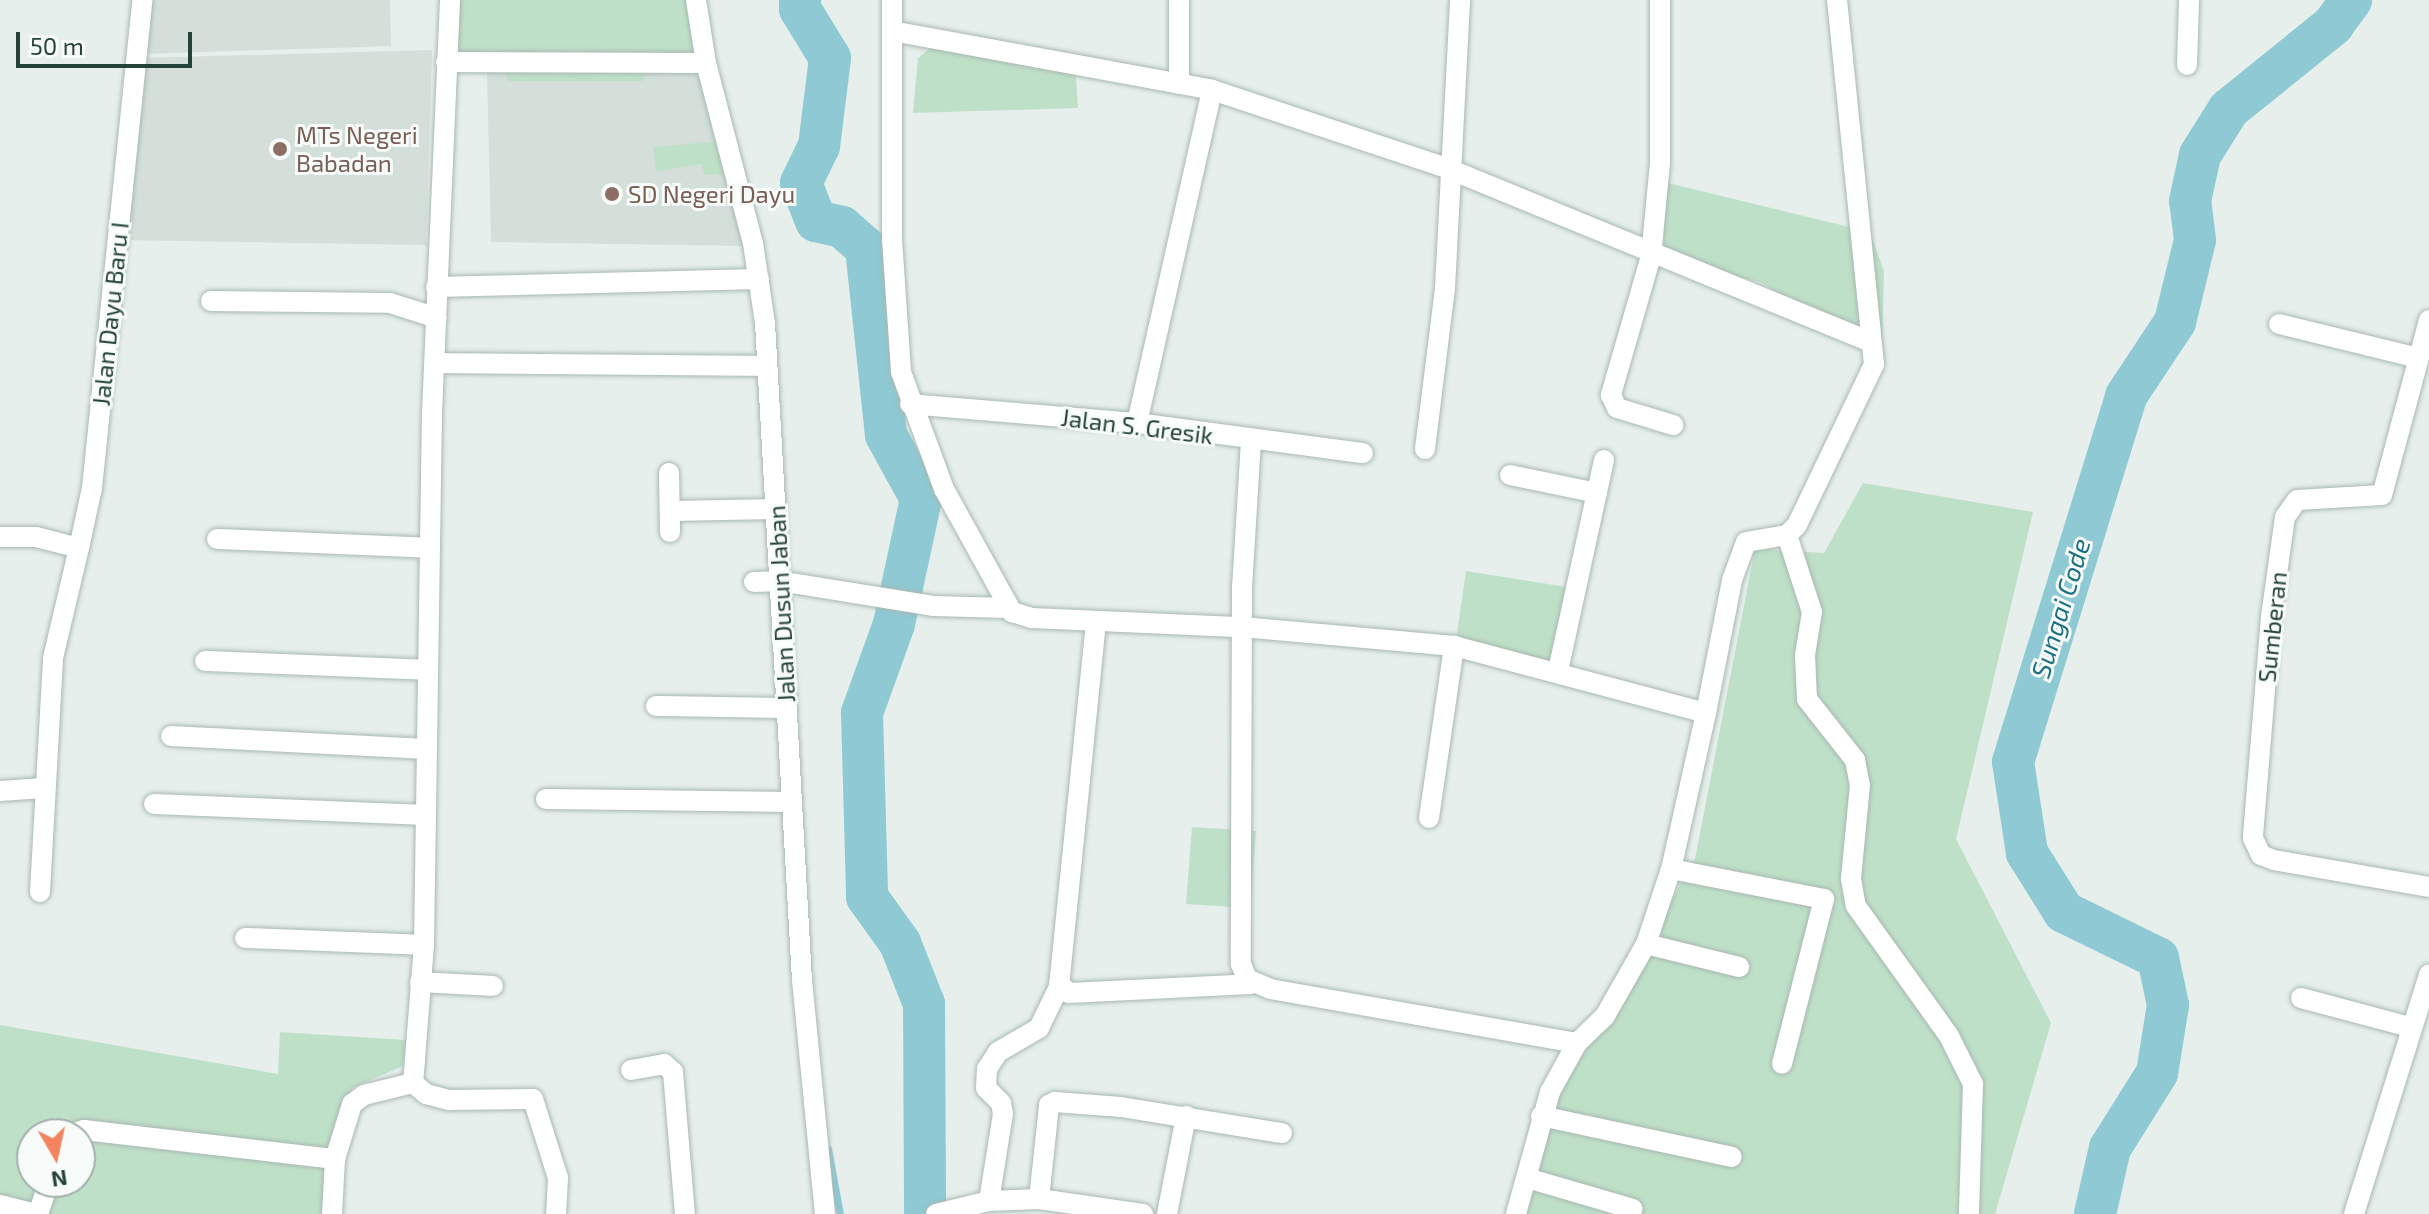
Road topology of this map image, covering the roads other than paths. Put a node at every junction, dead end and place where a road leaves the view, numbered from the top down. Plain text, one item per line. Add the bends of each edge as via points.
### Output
1 (142, 0) edge
2 (450, 0) edge
3 (696, 0) edge
4 (892, 0) edge
5 (1179, 0) edge
6 (1460, 0) edge
7 (1660, 0) edge
8 (1837, 0) edge
9 (2189, 0) edge
10 (892, 31) junction
11 (446, 62) junction
12 (706, 63) junction
13 (2187, 65) dead end
14 (1179, 84) junction
15 (1212, 90) junction
16 (1449, 169) junction
17 (1651, 256) junction
18 (759, 279) junction
19 (436, 287) junction
20 (211, 301) dead end
21 (437, 318) junction
22 (2279, 324) dead end
23 (2428, 324) edge
24 (1870, 342) junction
25 (2418, 358) junction
26 (435, 363) junction
27 (762, 366) junction
28 (910, 404) junction
29 (1137, 423) junction
30 (1673, 425) dead end
31 (1251, 441) junction
32 (1425, 449) dead end
33 (1363, 453) dead end
34 (1604, 460) dead end
35 (669, 473) dead end
36 (1510, 475) dead end
37 (1597, 493) junction
38 (770, 509) junction
39 (670, 511) junction
40 (670, 532) dead end
41 (1787, 535) junction
42 (0, 537) edge
43 (217, 539) dead end
44 (79, 548) junction
45 (430, 548) junction
46 (778, 581) junction
47 (754, 582) dead end
48 (1008, 608) junction
49 (1096, 622) junction
50 (1242, 627) junction
51 (1454, 646) junction
52 (205, 661) dead end
53 (428, 670) junction
54 (1558, 671) junction
55 (656, 706) dead end
56 (787, 708) junction
57 (1706, 713) junction
58 (171, 736) dead end
59 (427, 749) junction
60 (44, 788) junction
61 (0, 791) edge
62 (546, 799) dead end
63 (792, 802) junction
64 (154, 804) dead end
65 (426, 815) junction
66 (1429, 818) dead end
67 (1671, 869) junction
68 (2429, 887) edge
69 (40, 892) dead end
70 (245, 938) dead end
71 (1646, 944) junction
72 (424, 945) junction
73 (1739, 967) dead end
74 (2429, 974) edge
75 (420, 982) junction
76 (1251, 984) junction
77 (1060, 985) junction
78 (493, 986) dead end
79 (2301, 998) dead end
80 (2410, 1027) junction
81 (1577, 1043) junction
82 (1782, 1064) dead end
83 (631, 1070) dead end
84 (413, 1083) junction
85 (1186, 1116) junction
86 (1541, 1116) junction
87 (96, 1131) edge
88 (1282, 1133) dead end
89 (1732, 1157) dead end
90 (335, 1159) junction
91 (1527, 1178) junction
92 (1039, 1199) junction
93 (989, 1201) junction
94 (0, 1205) edge
95 (1633, 1209) dead end
96 (37, 1214) edge
97 (332, 1214) edge
98 (556, 1214) edge
99 (685, 1214) edge
100 (825, 1214) edge
101 (936, 1214) edge
102 (1143, 1214) edge
103 (1167, 1214) edge
104 (1516, 1214) edge
105 (1969, 1214) edge
106 (2354, 1214) edge

1 - 44 street, Jalan Dayu Baru I via 92,488
2 - 11 street
3 - 12 street, Jalan Dusun Jaban
4 - 10 street
5 - 14 street
6 - 16 street
7 - 17 street via 1660,163
8 - 24 street
9 - 13 street
10 - 14 street
10 - 28 street via 892,239 901,372
11 - 12 street
11 - 19 street
12 - 18 street, Jalan Dusun Jaban
14 - 15 street
15 - 16 street
15 - 29 street
16 - 17 street
16 - 32 street via 1445,288
17 - 24 street
17 - 30 street via 1611,395 1617,408
18 - 19 street
18 - 27 street, Jalan Dusun Jaban
19 - 21 street
20 - 21 street via 390,303
21 - 26 street
22 - 25 street
23 - 25 street, Sumberan
24 - 41 street via 1874,364 1867,385 1797,525
25 - 68 street, Sumberan via 2382,495 2297,500 2285,517 2271,617 2253,838 2261,855 2274,860
26 - 27 street
26 - 45 street
27 - 38 street, Jalan Dusun Jaban
28 - 29 street, Jalan S. Gresik
28 - 48 street via 944,489
29 - 31 street, Jalan S. Gresik
31 - 33 street, Jalan S. Gresik
31 - 50 street
34 - 37 street
35 - 39 street
36 - 37 street
37 - 54 street
38 - 39 street
38 - 46 street, Jalan Dusun Jaban
39 - 40 street
41 - 57 street via 1746,542 1732,580
41 - 105 street via 1812,612 1805,655 1807,699 1855,760 1860,785 1851,879 1856,906 1935,1014 1973,1084
42 - 44 street via 36,537
43 - 45 street
44 - 60 street, Jalan Dayu Baru I via 53,658
45 - 53 street
46 - 47 street
46 - 48 street via 933,606
46 - 56 street, Jalan Dusun Jaban
48 - 49 street via 1032,618
49 - 50 street
49 - 77 street
50 - 51 street
50 - 76 street via 1241,964
51 - 54 street
51 - 66 street
52 - 53 street
53 - 59 street
54 - 57 street
55 - 56 street
56 - 63 street, Jalan Dusun Jaban
57 - 67 street
58 - 59 street
59 - 65 street
60 - 61 street
60 - 69 street, Jalan Dayu Baru I
62 - 63 street
63 - 100 street, Jalan Dusun Jaban via 802,980
64 - 65 street
65 - 72 street
67 - 71 street
67 - 82 street via 1824,899
70 - 72 street
71 - 73 street
71 - 81 street via 1605,1016
72 - 75 street
74 - 80 street
75 - 78 street
75 - 84 street
76 - 77 street via 1069,993
76 - 81 street
77 - 93 street via 1039,1028 998,1052 987,1069 986,1088 1001,1103 1003,1114
79 - 80 street
80 - 106 street
81 - 86 street
83 - 99 street via 664,1064 673,1072
84 - 90 street via 364,1095 352,1104
84 - 98 street via 426,1094 458,1102 533,1099 558,1178
85 - 88 street
85 - 92 street via 1076,1103 1049,1105
85 - 103 street
86 - 89 street
86 - 91 street
87 - 90 street
90 - 97 street
91 - 95 street
91 - 104 street
92 - 93 street
92 - 102 street
93 - 101 street
94 - 96 street

